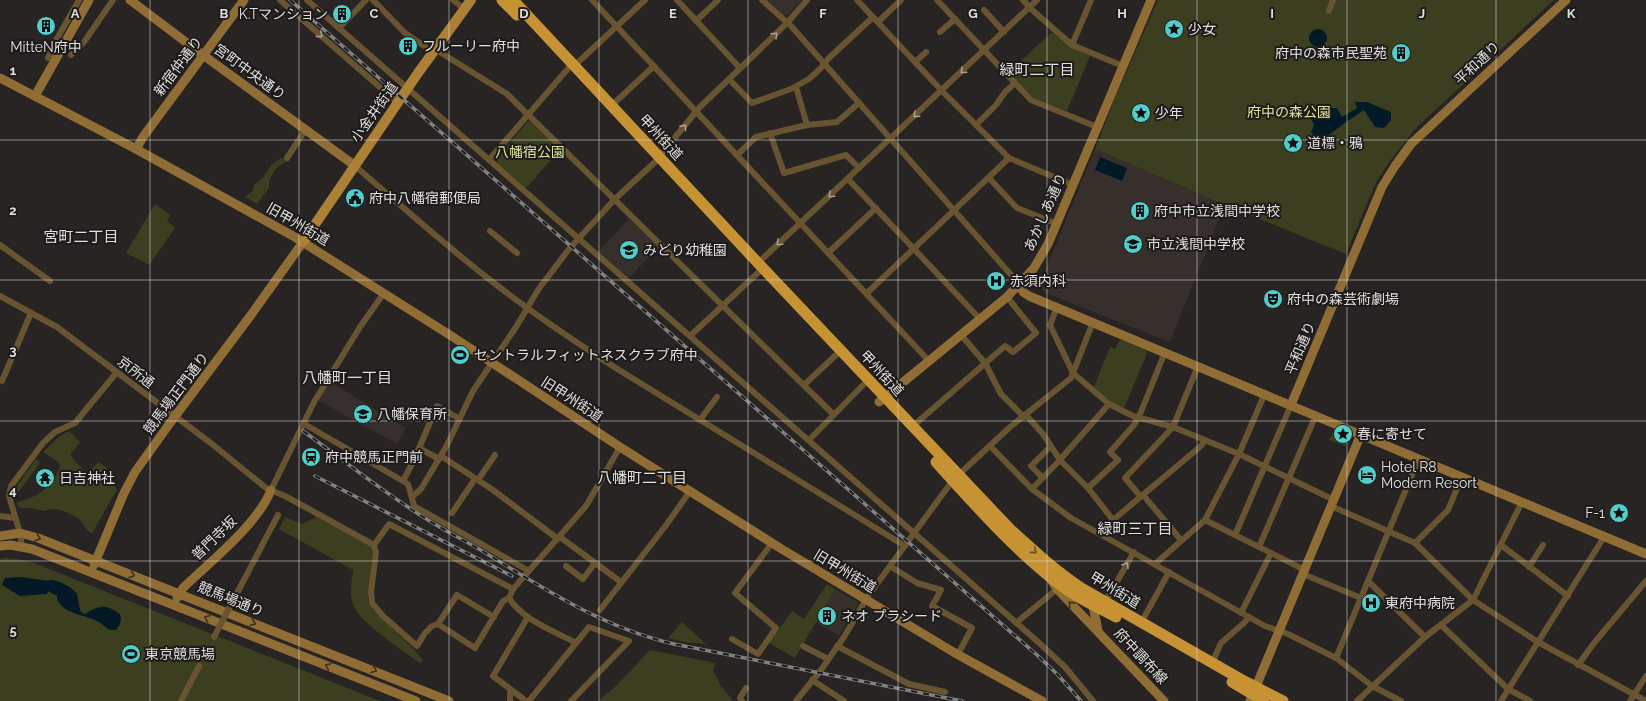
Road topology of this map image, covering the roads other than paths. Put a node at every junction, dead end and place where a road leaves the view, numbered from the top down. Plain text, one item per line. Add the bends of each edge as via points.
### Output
1 (79, 0) edge
2 (89, 0) edge
3 (113, 0) edge
4 (130, 0) edge
5 (244, 0) edge
6 (280, 0) edge
7 (307, 0) edge
8 (366, 0) edge
9 (373, 0) edge
10 (453, 0) edge
11 (470, 0) edge
12 (502, 0) edge
13 (512, 0) edge
14 (592, 0) edge
15 (645, 0) edge
16 (677, 0) edge
17 (718, 0) edge
18 (762, 0) edge
19 (807, 0) edge
20 (858, 0) edge
21 (901, 0) edge
22 (937, 0) edge
23 (1024, 0) edge
24 (1037, 0) edge
25 (1091, 0) edge
26 (1151, 0) edge
27 (1333, 0) edge
28 (1566, 0) edge
29 (1030, 8) junction
30 (464, 9) junction
31 (984, 10) dead end
32 (1329, 11) dead end
33 (873, 17) junction
34 (955, 18) junction
35 (696, 21) junction
36 (878, 22) junction
37 (787, 23) junction
38 (616, 26) junction
39 (339, 28) junction
40 (940, 32) dead end
41 (1004, 32) junction
42 (1072, 45) junction
43 (434, 50) junction
44 (985, 50) junction
45 (926, 52) dead end
46 (71, 55) dead end
47 (203, 55) junction
48 (48, 58) dead end
49 (915, 62) junction
50 (824, 64) junction
51 (654, 66) junction
52 (1123, 66) junction
53 (571, 67) junction
54 (740, 68) junction
55 (0, 78) edge
56 (729, 79) junction
57 (1015, 82) junction
58 (796, 87) junction
59 (408, 88) junction
60 (942, 91) junction
61 (34, 96) junction
62 (398, 103) junction
63 (859, 103) junction
64 (611, 106) junction
65 (696, 112) junction
66 (529, 115) junction
67 (807, 124) junction
68 (976, 125) junction
69 (1097, 127) junction
70 (306, 130) junction
71 (770, 133) junction
72 (889, 139) junction
73 (136, 149) junction
74 (737, 155) junction
75 (287, 158) dead end
76 (1009, 158) junction
77 (489, 160) junction
78 (657, 160) junction
79 (354, 165) junction
80 (859, 168) junction
81 (989, 178) junction
82 (848, 179) junction
83 (1073, 185) junction
84 (615, 199) junction
85 (876, 208) junction
86 (954, 211) junction
87 (801, 223) junction
88 (1057, 224) junction
89 (490, 231) dead end
90 (577, 239) junction
91 (302, 242) junction
92 (0, 245) edge
93 (914, 249) junction
94 (517, 253) dead end
95 (828, 253) junction
96 (760, 268) junction
97 (50, 281) dead end
98 (1020, 285) junction
99 (384, 294) junction
100 (867, 294) junction
101 (0, 296) edge
102 (1007, 298) junction
103 (723, 305) junction
104 (1058, 307) junction
105 (528, 308) junction
106 (32, 313) junction
107 (980, 319) junction
108 (1093, 322) junction
109 (961, 335) junction
110 (690, 336) junction
111 (1165, 352) junction
112 (836, 355) junction
113 (929, 361) junction
114 (492, 363) junction
115 (985, 363) junction
116 (1198, 366) junction
117 (117, 372) junction
118 (1073, 373) junction
119 (1, 382) edge
120 (866, 382) junction
121 (804, 385) junction
122 (1265, 393) junction
123 (717, 397) dead end
124 (882, 399) junction
125 (1109, 404) junction
126 (1291, 405) junction
127 (834, 415) junction
128 (1316, 415) junction
129 (175, 416) junction
130 (1025, 416) junction
131 (1138, 418) junction
132 (460, 419) junction
133 (700, 420) junction
134 (303, 423) junction
135 (913, 426) junction
136 (1173, 427) junction
137 (1361, 434) junction
138 (809, 440) junction
139 (1205, 440) junction
140 (990, 446) junction
141 (620, 447) junction
142 (1050, 447) junction
143 (419, 448) junction
144 (1239, 454) junction
145 (495, 455) dead end
146 (440, 458) junction
147 (1419, 458) junction
148 (1060, 460) junction
149 (1265, 467) junction
150 (955, 477) junction
151 (1462, 477) junction
152 (1043, 478) junction
153 (476, 479) junction
154 (1290, 479) junction
155 (403, 481) junction
156 (1088, 488) junction
157 (1032, 489) junction
158 (271, 490) junction
159 (690, 491) junction
160 (1141, 496) junction
161 (412, 497) junction
162 (1522, 502) junction
163 (1333, 503) junction
164 (452, 513) dead end
165 (278, 515) dead end
166 (0, 516) edge
167 (15, 518) junction
168 (1113, 520) junction
169 (1205, 520) junction
170 (1389, 531) junction
171 (20, 533) junction
172 (914, 533) junction
173 (1235, 535) junction
174 (0, 536) edge
175 (1105, 536) junction
176 (1604, 537) junction
177 (559, 538) junction
178 (1181, 540) junction
179 (1415, 542) junction
180 (772, 543) junction
181 (374, 545) junction
182 (1501, 545) junction
183 (1543, 545) dead end
184 (0, 546) edge
185 (22, 546) junction
186 (905, 546) junction
187 (1260, 547) junction
188 (1134, 552) junction
189 (1271, 553) junction
190 (1646, 554) edge
191 (96, 560) junction
192 (595, 563) junction
193 (1155, 564) junction
194 (566, 566) dead end
195 (890, 566) junction
196 (1529, 567) junction
197 (528, 571) junction
198 (91, 572) junction
199 (1169, 572) junction
200 (1304, 572) junction
201 (1048, 575) junction
202 (1368, 581) junction
203 (1646, 581) edge
204 (621, 582) junction
205 (513, 589) junction
206 (1056, 589) junction
207 (1083, 589) junction
208 (180, 594) junction
209 (1568, 596) junction
210 (509, 598) junction
211 (1361, 598) junction
212 (866, 600) junction
213 (1473, 600) junction
214 (174, 605) junction
215 (1093, 606) junction
216 (1104, 606) junction
217 (600, 610) dead end
218 (1241, 613) junction
219 (494, 617) junction
220 (528, 617) junction
221 (1249, 617) junction
222 (1095, 619) junction
223 (1016, 623) junction
224 (1141, 623) junction
225 (438, 624) junction
226 (1440, 625) junction
227 (1098, 631) junction
228 (1280, 631) junction
229 (214, 637) dead end
230 (1425, 637) junction
231 (732, 639) dead end
232 (1538, 642) junction
233 (576, 643) junction
234 (308, 644) junction
235 (803, 646) dead end
236 (837, 646) junction
237 (958, 654) junction
238 (303, 656) junction
239 (1336, 658) junction
240 (828, 659) junction
241 (1212, 663) junction
242 (1578, 665) junction
243 (199, 666) dead end
244 (1646, 676) edge
245 (812, 680) junction
246 (1372, 686) junction
247 (746, 688) dead end
248 (1508, 689) junction
249 (510, 690) junction
250 (945, 692) dead end
251 (1253, 694) edge
252 (1634, 695) junction
253 (181, 701) edge
254 (416, 701) edge
255 (449, 701) edge
256 (510, 701) edge
257 (526, 701) edge
258 (529, 701) edge
259 (571, 701) edge
260 (742, 701) edge
261 (796, 701) edge
262 (844, 701) edge
263 (1042, 701) edge
264 (1093, 701) edge
265 (1164, 701) edge
266 (1264, 701) edge
267 (1283, 701) edge
268 (1356, 701) edge
269 (1401, 701) edge
270 (1501, 701) edge
271 (1530, 701) edge
272 (1630, 701) edge
273 (1646, 701) edge

1 - 48 street
2 - 61 street
3 - 46 street via 84,42
4 - 47 street, 宮町中央通り
5 - 47 street, 新宿仲通り
6 -> 62 street
7 - 39 street
8 - 39 street
9 - 43 street via 405,33
10 - 30 street
11 - 30 main road, 小金井街道
12 - 53 highway, 甲州街道
13 - 53 highway, 甲州街道
14 - 38 street
15 - 38 street
16 - 35 street
17 - 35 street
18 - 37 street
19 - 37 street
20 - 33 street
21 - 36 street
22 - 34 street
23 - 29 street
24 - 29 street
25 - 42 street
26 - 52 street, あかしあ通り
27 - 32 street
28 - 126 street, 平和通り via 1421,135 1395,166 1382,187
29 - 41 street
29 - 42 street
30 - 43 main road, 小金井街道
31 - 41 street
33 - 36 street
33 - 50 street
34 - 40 street
34 - 44 street
35 - 54 street
36 - 49 street
37 - 50 street
54 -> 37 street
38 - 51 street
38 - 53 street
39 - 59 street
41 - 44 street
42 - 52 street
43 - 59 main road, 小金井街道
43 - 66 street via 507,94
44 - 57 street
44 -> 60 street
45 - 49 street
47 - 70 street, 宮町中央通り
47 - 73 street, 新宿仲通り
49 - 60 street
50 - 58 street via 809,79
50 - 63 street
51 - 64 street
51 - 65 street
52 - 69 street, あかしあ通り
53 - 64 highway, 甲州街道
53 - 66 street
53 - 78 highway, 甲州街道
54 - 56 street
55 - 61 street, 旧甲州街道
56 - 58 street via 752,103
56 - 65 street
57 - 68 street via 996,106
57 - 69 street via 1030,100
58 - 67 street
59 - 62 main road, 小金井街道
59 - 77 street
60 - 68 street
60 -> 72 street
61 - 73 street, 旧甲州街道
62 - 79 main road, 小金井街道
63 - 67 street via 837,122
63 - 72 street
64 - 78 highway, 甲州街道
65 - 74 street
78 -> 65 street
66 - 77 street
66 - 84 street
67 - 71 street
68 - 76 street
69 - 83 street, あかしあ通り
70 - 75 street
70 - 79 street, 宮町中央通り
71 - 74 street via 756,137
71 - 80 street via 784,173 846,155
72 - 80 street
72 - 86 street
73 - 91 street, 旧甲州街道
74 - 87 street
76 - 81 street
76 - 83 street
77 - 90 street
78 - 84 street
78 - 96 highway, 甲州街道
79 - 91 main road, 小金井街道
79 - 105 street via 466,261
80 - 82 street
81 - 86 street
81 - 88 street via 1017,208
82 - 85 street
82 -> 87 street
83 - 88 street, あかしあ通り
84 - 90 street
84 - 103 street
85 - 93 street
85 - 95 street
86 - 93 street
86 - 98 street
87 - 95 street
87 -> 96 street
88 - 98 street, あかしあ通り via 1042,256
89 - 94 street
90 - 105 street via 552,270
90 - 110 street
91 - 99 street, 旧甲州街道
91 - 129 street, 競馬場正門通り
92 - 97 street
93 - 100 street
93 - 107 street
95 - 100 street
96 - 103 street
96 - 112 highway, 甲州街道
96 - 120 highway, 甲州街道
98 - 102 street, あかしあ通り
98 - 104 street via 1023,292 1029,296
99 - 114 street, 旧甲州街道
99 - 134 street via 352,340
100 - 113 street
101 - 106 street, 京所通
102 - 107 street, あかしあ通り
102 - 115 street via 1036,334 1013,352 1005,346
103 - 110 street
103 - 121 street
104 - 108 street
104 - 118 street via 1050,325
105 - 114 street
105 - 133 street via 619,370
106 - 117 street, 京所通
106 - 119 street
107 - 109 street, あかしあ通り
108 - 111 street
108 - 118 street
109 - 113 street, あかしあ通り
109 - 115 street
110 - 138 street
111 - 116 street
111 - 131 street
112 - 120 highway, 甲州街道
112 - 121 street
113 - 124 street, あかしあ通り
114 - 132 street via 473,391
114 - 141 street, 旧甲州街道
115 - 130 street via 1001,394
115 - 135 street
116 - 122 street
116 - 136 street
117 - 129 street, 京所通
117 - 167 street via 75,423 55,432 43,444 11,486 8,496
118 - 125 street
118 - 130 street via 1071,378
120 - 124 highway, 甲州街道
120 - 127 street
121 - 127 street
122 - 126 street
122 - 144 street
123 - 133 street
124 - 135 highway, 甲州街道
124 - 150 highway, 甲州街道
125 - 131 street
125 - 148 street
126 - 128 street
126 - 149 street
127 - 138 street
128 - 137 street
128 - 154 street
129 - 158 street, 京所通
129 - 191 street, 競馬場正門通り via 131,479
130 - 140 street
130 - 142 street via 1043,434
131 - 136 street
131 - 156 street via 1110,452 1118,460
132 - 143 street via 437,406
132 - 146 street
133 - 186 street
134 - 155 street
134 - 158 street
135 - 150 highway, 甲州街道
136 - 139 street
136 - 160 street via 1125,478
137 - 147 street
137 - 163 street
138 - 172 street
139 - 144 street
139 - 160 street
140 - 150 street
140 - 157 street
141 - 159 street, 旧甲州街道
141 - 177 street via 586,506
142 - 148 street
142 - 152 street via 1031,466
143 - 146 street
143 - 155 street
144 - 149 street
144 - 169 street
145 - 153 street
146 - 153 street
146 - 161 street via 421,489
147 - 151 street
147 - 170 street
148 - 152 street
148 - 156 street
149 - 154 street
149 - 173 street
150 - 172 street
150 - 201 highway, 甲州街道 via 1005,536
150 -> 207 highway, 甲州街道 via 1010,530
151 - 162 street
151 - 179 street via 1448,510
152 - 157 street
153 - 164 street
153 - 177 street
154 - 163 street
154 - 187 street
155 - 161 street via 408,484
156 - 168 street
157 - 175 street via 1071,518
158 - 181 street, 京所通
158 - 208 street, 普門寺坂 via 266,502 250,522 183,588
159 - 180 street, 旧甲州街道
159 - 204 street
160 - 168 street
160 - 178 street
161 - 197 street via 414,506
162 - 176 street
162 - 182 street
163 - 170 street
163 - 200 street
165 - 229 street, bridge
166 - 167 street
167 - 171 street
168 - 175 street
169 - 173 street
169 - 178 street
170 - 179 street
170 - 202 street
171 - 174 street, 競馬場通り
171 - 185 street
171 -> 191 street, 競馬場通り
172 - 186 street
172 - 223 street
173 - 187 street
175 - 188 street
176 - 190 street
176 - 209 street
177 - 192 street
177 - 197 street
178 - 193 street
179 - 213 street
180 - 212 street, 旧甲州街道
180 - 231 street via 735,593 776,628 758,654
181 - 205 street via 389,524
181 - 225 street via 376,552 370,597 376,609 417,646 425,633
182 - 196 street
182 - 213 street
183 - 196 street
184 - 185 street, 競馬場通り
185 - 198 street, 競馬場通り
186 - 195 street
187 - 189 street
188 - 193 street
216 -> 188 street
189 - 200 street
189 - 218 street
191 - 198 street, 競馬場正門通り
191 -> 208 street, 競馬場通り
192 - 194 street via 583,579
192 - 204 street
193 - 199 street
195 - 212 street
195 - 237 street via 917,583 940,590 932,606 972,628
196 - 209 street
197 - 205 street
198 - 214 street, 競馬場通り
199 - 218 street
199 - 224 street
200 - 211 street
200 - 228 street
201 - 206 street, 府中調布線
201 - 215 highway, 甲州街道
202 - 211 street
202 - 230 street
203 - 242 street
204 - 217 street
205 - 210 street
206 - 223 street
227 -> 206 street, 府中調布線
207 - 215 street via 1089,595
207 - 216 highway, 甲州街道
208 - 214 street, 普門寺坂
208 -> 234 street, 競馬場通り
209 - 232 street
210 - 219 street via 502,601
210 - 220 street
211 - 239 street
212 - 236 street
212 - 237 street, 旧甲州街道
213 - 226 street
213 - 232 street
238 -> 214 street, 競馬場通り
215 - 216 highway, 甲州街道
215 - 222 street
216 - 222 street
216 - 224 highway, 甲州街道
216 - 251 highway, 甲州街道
218 - 221 street
219 - 225 street via 457,595
219 - 225 street via 475,648
220 - 233 street
220 - 249 street via 493,676
221 - 228 street
221 - 241 street via 1221,643
222 - 227 street
223 - 264 street via 1065,667
224 - 241 highway, 甲州街道
226 - 230 street
226 - 248 street
227 - 265 street, 府中調布線
228 - 239 street
228 - 251 street
230 - 246 street
232 - 242 street
232 - 248 street
233 - 258 street
233 - 259 street via 589,627 629,641
234 - 238 street
234 -> 255 street, 競馬場通り
235 - 240 street
236 - 240 street
236 - 250 street via 909,684
237 - 263 street, 旧甲州街道
254 -> 238 street, 競馬場通り
239 - 246 street
240 - 245 street
241 - 251 highway, 甲州街道
242 - 252 street
243 - 253 street
244 - 252 street
245 - 261 street
245 - 262 street
246 - 268 street
246 - 269 street
247 - 260 street via 740,698
248 - 270 street
248 - 271 street
249 - 256 street
249 - 257 street
251 - 266 highway, 甲州街道
251 - 267 highway, 甲州街道
252 - 272 street
252 - 273 street

